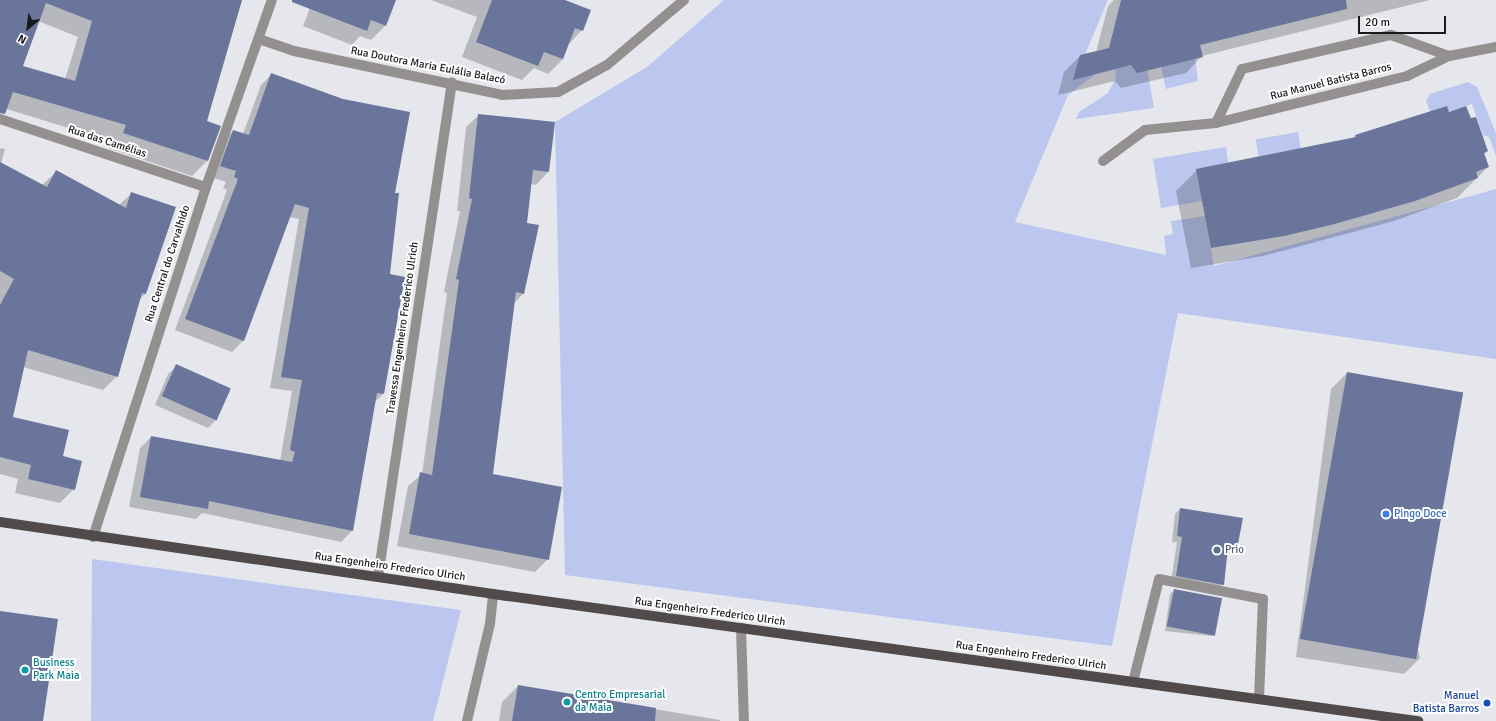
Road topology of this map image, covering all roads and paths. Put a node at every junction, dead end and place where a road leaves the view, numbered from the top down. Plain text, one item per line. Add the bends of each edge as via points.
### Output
1 (272, 0) edge
2 (684, 0) edge
3 (259, 39) junction
4 (1496, 47) edge
5 (1449, 56) junction
6 (452, 83) junction
7 (0, 119) edge
8 (1216, 123) junction
9 (1103, 160) dead end
10 (206, 187) junction
11 (0, 522) edge
12 (93, 537) junction
13 (378, 577) junction
14 (493, 594) junction
15 (741, 628) junction
16 (1133, 682) junction
17 (1259, 699) junction
18 (467, 721) edge
19 (744, 721) edge
20 (1418, 721) edge

1 - 3 street, Rua Central do Carvalhido
2 - 6 street, Rua Doutora Maria Eulália Balacó via 608,65 558,92 502,95
3 - 6 street, Rua Doutora Maria Eulália Balacó via 294,51
3 - 10 street, Rua Central do Carvalhido
4 - 5 street, Rua Manuel Batista Barros
5 - 8 street, Rua Manuel Batista Barros via 1407,76
5 - 8 street via 1390,35 1242,69
6 - 13 street, Travessa Engenheiro Frederico Ulrich
7 - 10 street, Rua das Camélias
8 - 9 street, Rua Manuel Batista Barros via 1145,130
10 - 12 street, Rua Central do Carvalhido
11 - 12 main road, Rua Engenheiro Frederico Ulrich
12 - 13 main road, Rua Engenheiro Frederico Ulrich
13 - 14 main road, Rua Engenheiro Frederico Ulrich
14 - 15 main road, Rua Engenheiro Frederico Ulrich
14 - 18 street via 490,624
15 - 16 main road, Rua Engenheiro Frederico Ulrich
15 - 19 street
16 - 17 main road, Rua Engenheiro Frederico Ulrich
16 - 17 street via 1159,579 1263,599
17 - 20 main road, Rua Engenheiro Frederico Ulrich

